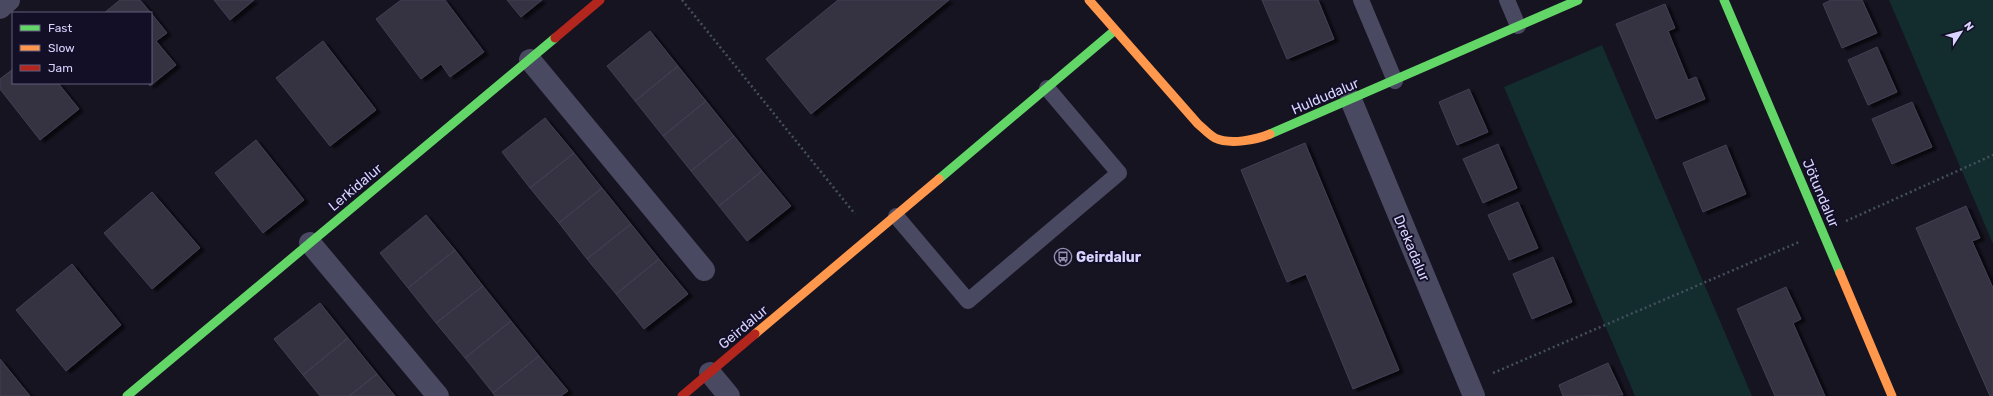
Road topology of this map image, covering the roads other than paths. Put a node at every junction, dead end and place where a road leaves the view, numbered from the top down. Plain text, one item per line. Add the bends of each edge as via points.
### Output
1 (9, 0) edge
2 (600, 0) edge
3 (1089, 0) edge
4 (1361, 0) edge
5 (1507, 0) edge
6 (1578, 0) edge
7 (1724, 0) edge
8 (0, 8) edge
9 (1518, 26) junction
10 (1114, 31) junction
11 (530, 60) junction
12 (1395, 81) junction
13 (1046, 88) junction
14 (1350, 100) junction
15 (896, 216) junction
16 (310, 243) junction
17 (704, 270) dead end
18 (710, 373) junction
19 (1472, 389) edge
20 (127, 396) edge
21 (438, 396) edge
22 (682, 396) edge
23 (729, 396) edge
24 (1892, 396) edge

1 - 8 street
2 - 11 street, Lerkidalur
3 - 10 street, Huldudalur
4 - 12 lane
5 - 9 lane
6 - 9 street, Huldudalur
7 - 24 street, Jötundalur
9 - 12 street, Huldudalur
10 - 13 street, Geirdalur
10 - 14 street, Huldudalur via 1182,107 1215,138 1235,141 1259,139
11 - 16 street, Lerkidalur
11 - 17 street
12 - 14 street, Huldudalur
13 - 15 street, Geirdalur
13 - 15 lane via 1119,173 968,301
14 - 19 street, Drekadalur
15 - 18 street, Geirdalur
16 - 20 street, Lerkidalur
16 - 21 street
18 - 22 street, Geirdalur
18 - 23 street

